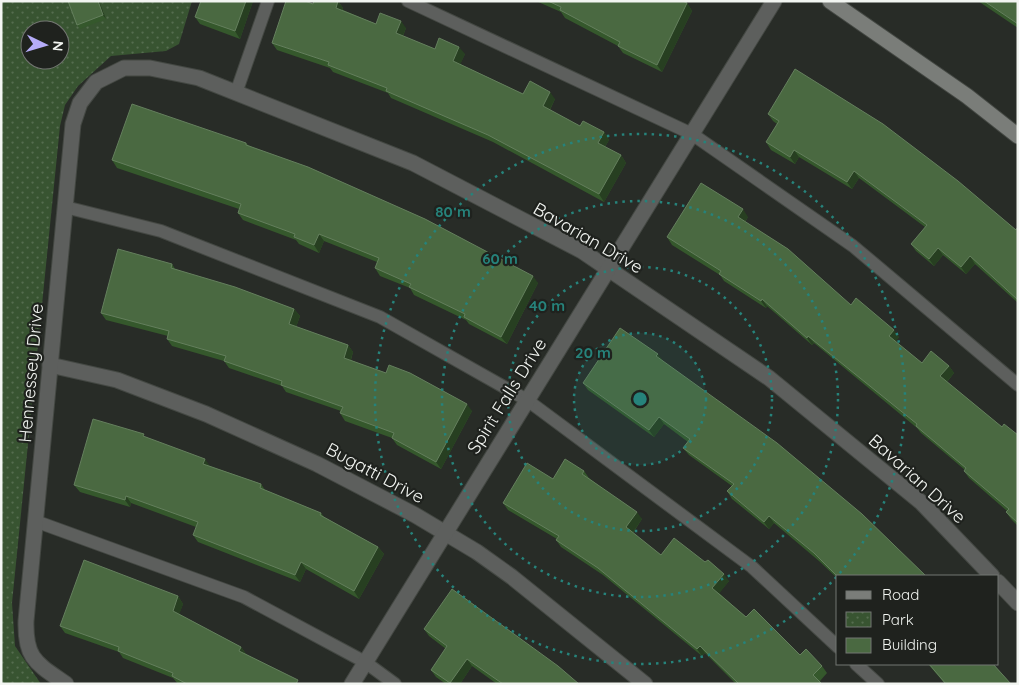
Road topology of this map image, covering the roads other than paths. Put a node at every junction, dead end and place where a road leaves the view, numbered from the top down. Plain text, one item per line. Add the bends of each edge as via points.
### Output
1 (268, 1) edge
2 (408, 1) edge
3 (774, 1) edge
4 (830, 1) edge
5 (96, 82) joint
6 (236, 93) junction
7 (692, 134) junction
8 (1018, 136) edge
9 (65, 206) junction
10 (608, 269) junction
11 (50, 365) junction
12 (1018, 385) edge
13 (527, 400) junction
14 (35, 521) junction
15 (445, 533) junction
16 (991, 575) edge
17 (999, 583) edge
18 (1018, 603) edge
19 (836, 645) edge
20 (365, 662) junction
21 (857, 665) edge
22 (66, 684) edge
23 (352, 684) edge
24 (395, 684) edge
25 (646, 684) edge
26 (878, 684) edge

1 - 6 lane
2 - 7 lane
3 - 7 street, Spirit Falls Drive
4 - 8 street via 967,96
5 - 6 street, Bavarian Drive via 124,68 150,68 199,78
5 - 9 street, Hennessey Drive via 80,103 73,124
6 - 10 street, Bavarian Drive via 413,163 582,251
7 - 10 street, Spirit Falls Drive
7 - 12 lane via 853,246
9 - 11 street, Hennessey Drive
9 - 13 lane via 161,231 380,317
10 - 13 street, Spirit Falls Drive
10 - 16 street, Bavarian Drive via 769,378 922,504
11 - 14 street, Hennessey Drive
11 - 15 street, Bugatti Drive via 117,380 206,414 317,464
13 - 15 street, Spirit Falls Drive
13 - 19 lane via 752,567
14 - 20 lane via 244,597
14 - 22 street, Hennessey Drive via 26,640 31,656
15 - 20 street, Spirit Falls Drive
15 - 25 street, Bugatti Drive via 512,577
17 - 18 street
20 - 23 street, Spirit Falls Drive
20 - 24 lane
21 - 26 lane

